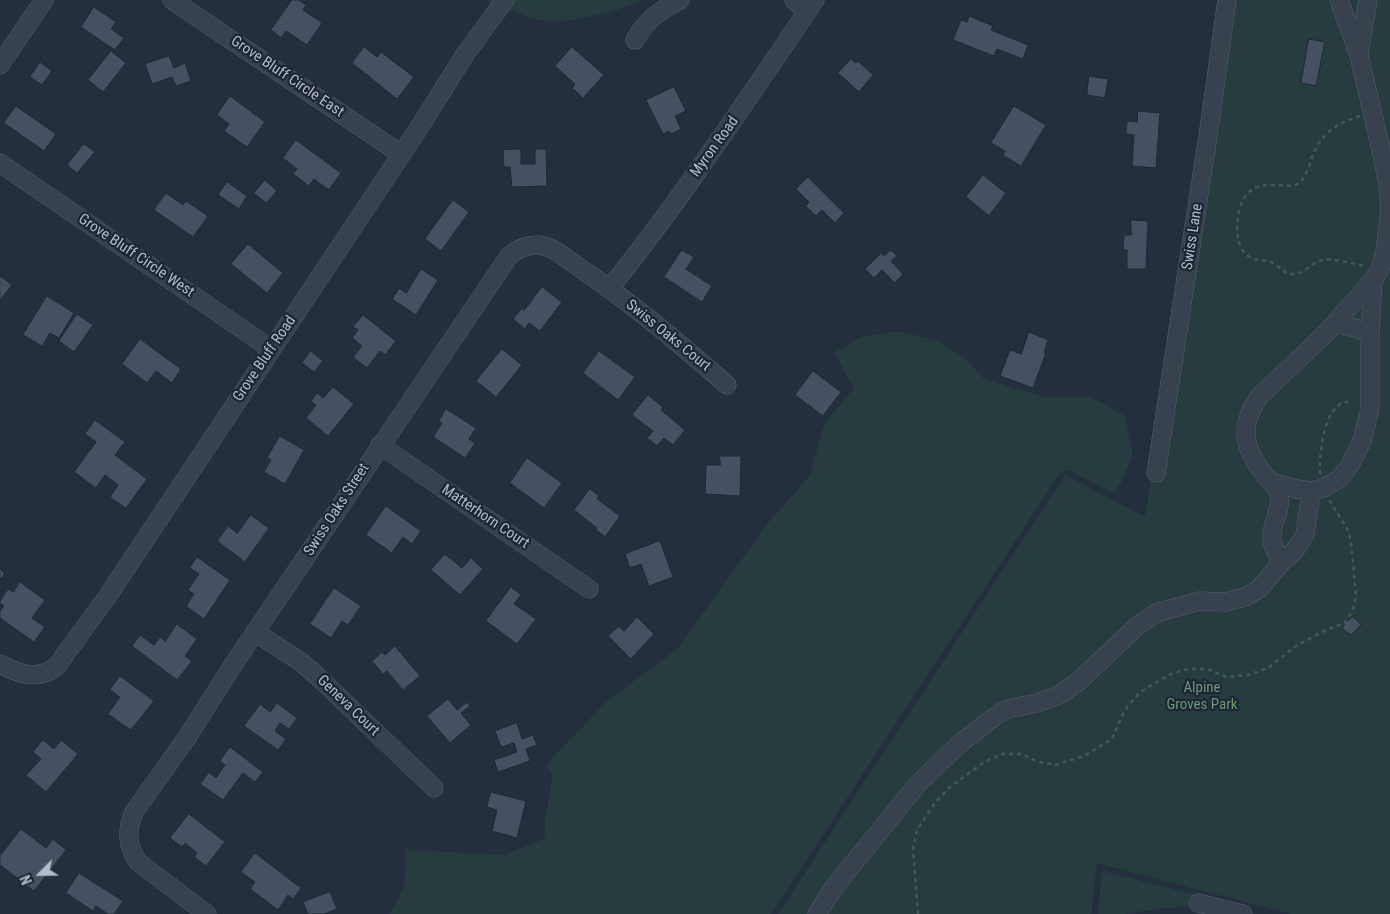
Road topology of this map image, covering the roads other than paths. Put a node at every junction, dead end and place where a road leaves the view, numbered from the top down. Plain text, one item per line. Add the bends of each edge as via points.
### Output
1 (44, 0) edge
2 (172, 0) edge
3 (505, 0) edge
4 (680, 0) edge
5 (1227, 0) edge
6 (1339, 0) edge
7 (1368, 0) edge
8 (805, 4) edge
9 (635, 40) dead end
10 (1359, 55) junction
11 (0, 65) edge
12 (402, 154) junction
13 (0, 163) edge
14 (1376, 274) junction
15 (609, 289) junction
16 (1335, 323) junction
17 (1370, 334) junction
18 (271, 349) junction
19 (727, 385) dead end
20 (380, 445) junction
21 (1156, 473) dead end
22 (1274, 483) junction
23 (1317, 489) junction
24 (1282, 562) junction
25 (589, 589) dead end
26 (255, 632) junction
27 (0, 664) edge
28 (434, 788) dead end
29 (1198, 903) dead end
30 (207, 914) edge
31 (817, 914) edge
32 (1243, 914) edge

1 - 11 street
2 - 12 street, Grove Bluff Circle East
3 - 12 street, Grove Bluff Road via 464,56
4 - 9 street via 652,17
5 - 21 street, Swiss Lane
6 - 10 street
7 - 10 street
8 - 15 street, Myron Road via 772,65
10 - 14 street via 1388,184 1390,210 1385,251
12 - 18 street, Grove Bluff Road
13 - 18 street, Grove Bluff Circle West
14 - 16 street
14 - 17 street
15 - 19 street, Swiss Oaks Court via 674,338
15 - 20 street, Swiss Oaks Street via 547,247 537,245 517,250 509,256
16 - 17 street
16 - 22 street via 1259,397 1251,409 1246,431 1249,452
17 - 23 street via 1370,408 1362,441 1339,479
18 - 27 street, Grove Bluff Road via 106,597 56,666 44,673 26,675
20 - 25 street, Matterhorn Court
20 - 26 street, Swiss Oaks Street
22 - 23 street via 1297,489
22 - 24 street via 1280,502 1272,540
23 - 24 street via 1305,536
24 - 31 street via 1259,589 1245,597 1224,602 1200,601 1156,613 1136,627 1078,682 1057,696 1007,709 958,745 917,785 835,886
26 - 28 street, Geneva Court via 301,662
26 - 30 street, Swiss Oaks Street via 129,823 128,841 142,866
29 - 32 street

